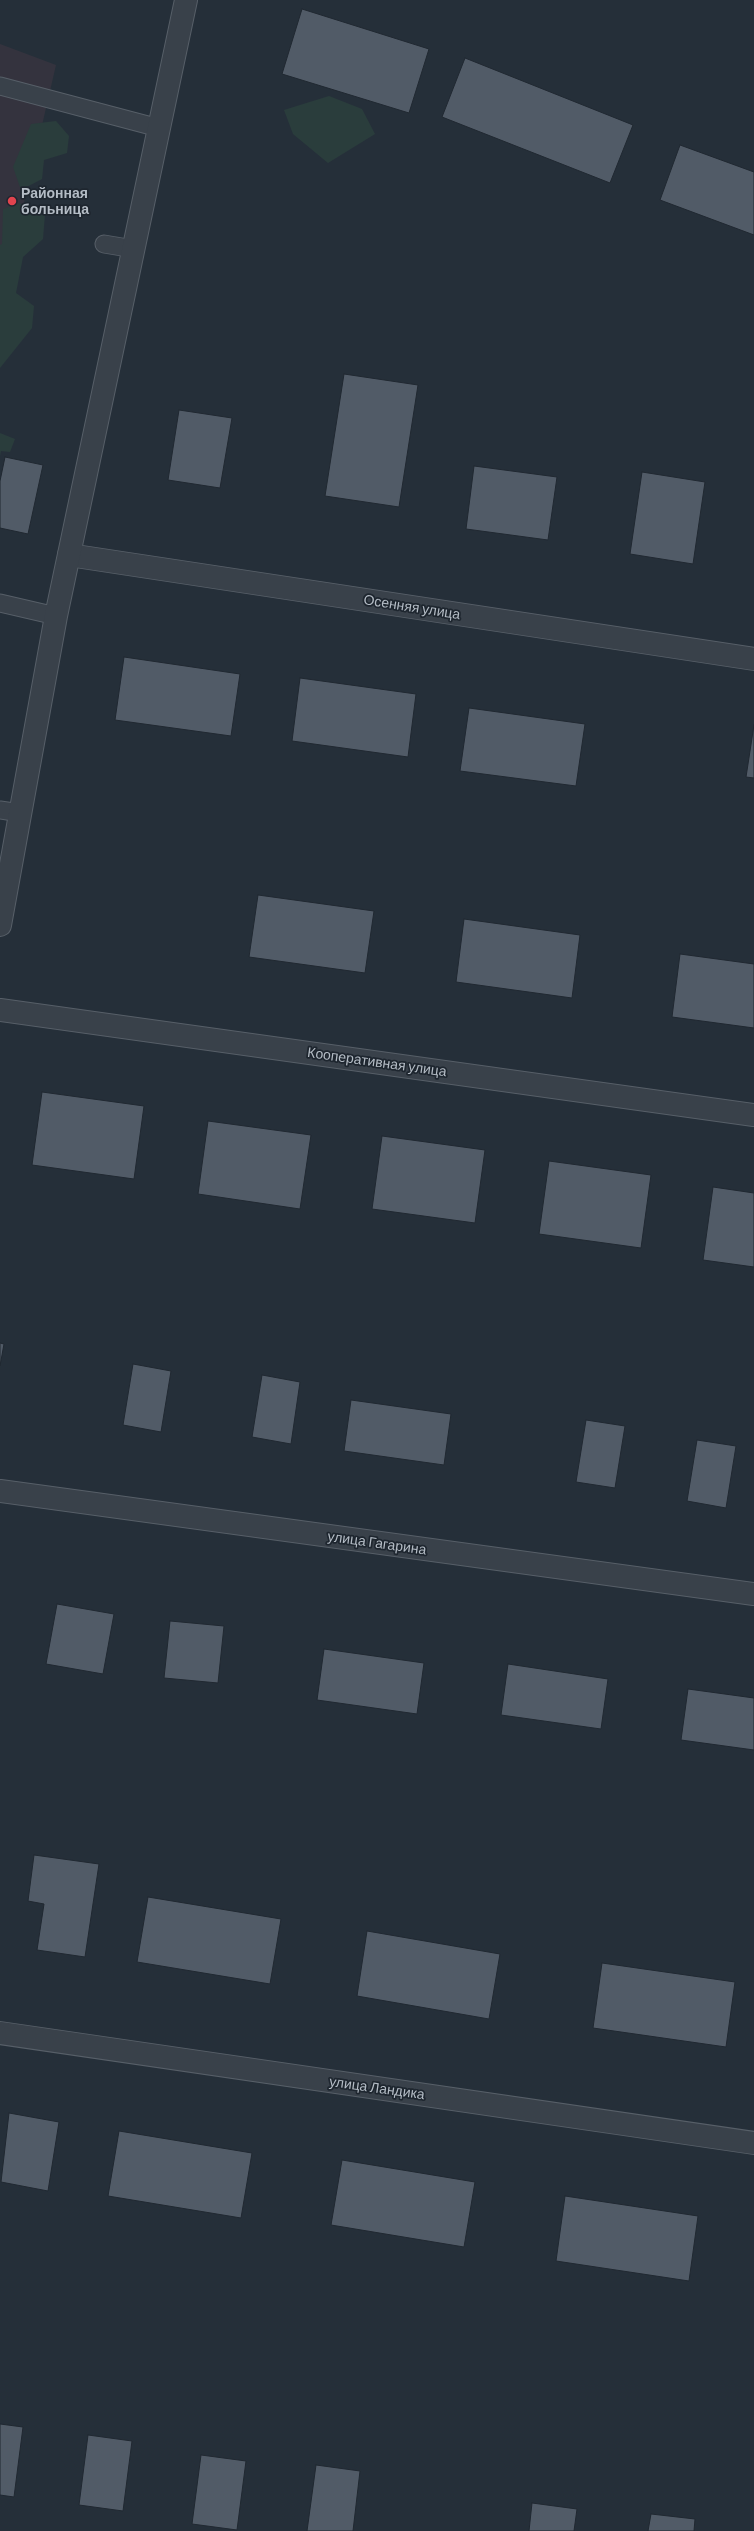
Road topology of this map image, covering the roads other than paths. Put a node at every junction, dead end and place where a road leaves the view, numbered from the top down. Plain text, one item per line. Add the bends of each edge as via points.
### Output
1 (186, 0) edge
2 (0, 86) edge
3 (159, 128) junction
4 (104, 244) dead end
5 (134, 249) junction
6 (69, 555) junction
7 (0, 603) edge
8 (56, 616) junction
9 (754, 659) edge
10 (10, 811) edge
11 (0, 925) edge
12 (0, 1010) edge
13 (754, 1115) edge
14 (0, 1491) edge
15 (754, 1594) edge
16 (0, 2033) edge
17 (754, 2143) edge

1 - 3 street
2 - 3 lane
3 - 5 street
4 - 5 lane
5 - 6 street
6 - 8 street
6 - 9 street, Осенняя улица
7 - 8 lane
8 - 10 street
10 - 11 street
12 - 13 street, Кооперативная улица
14 - 15 street, улица Гагарина
16 - 17 street, улица Ландика

